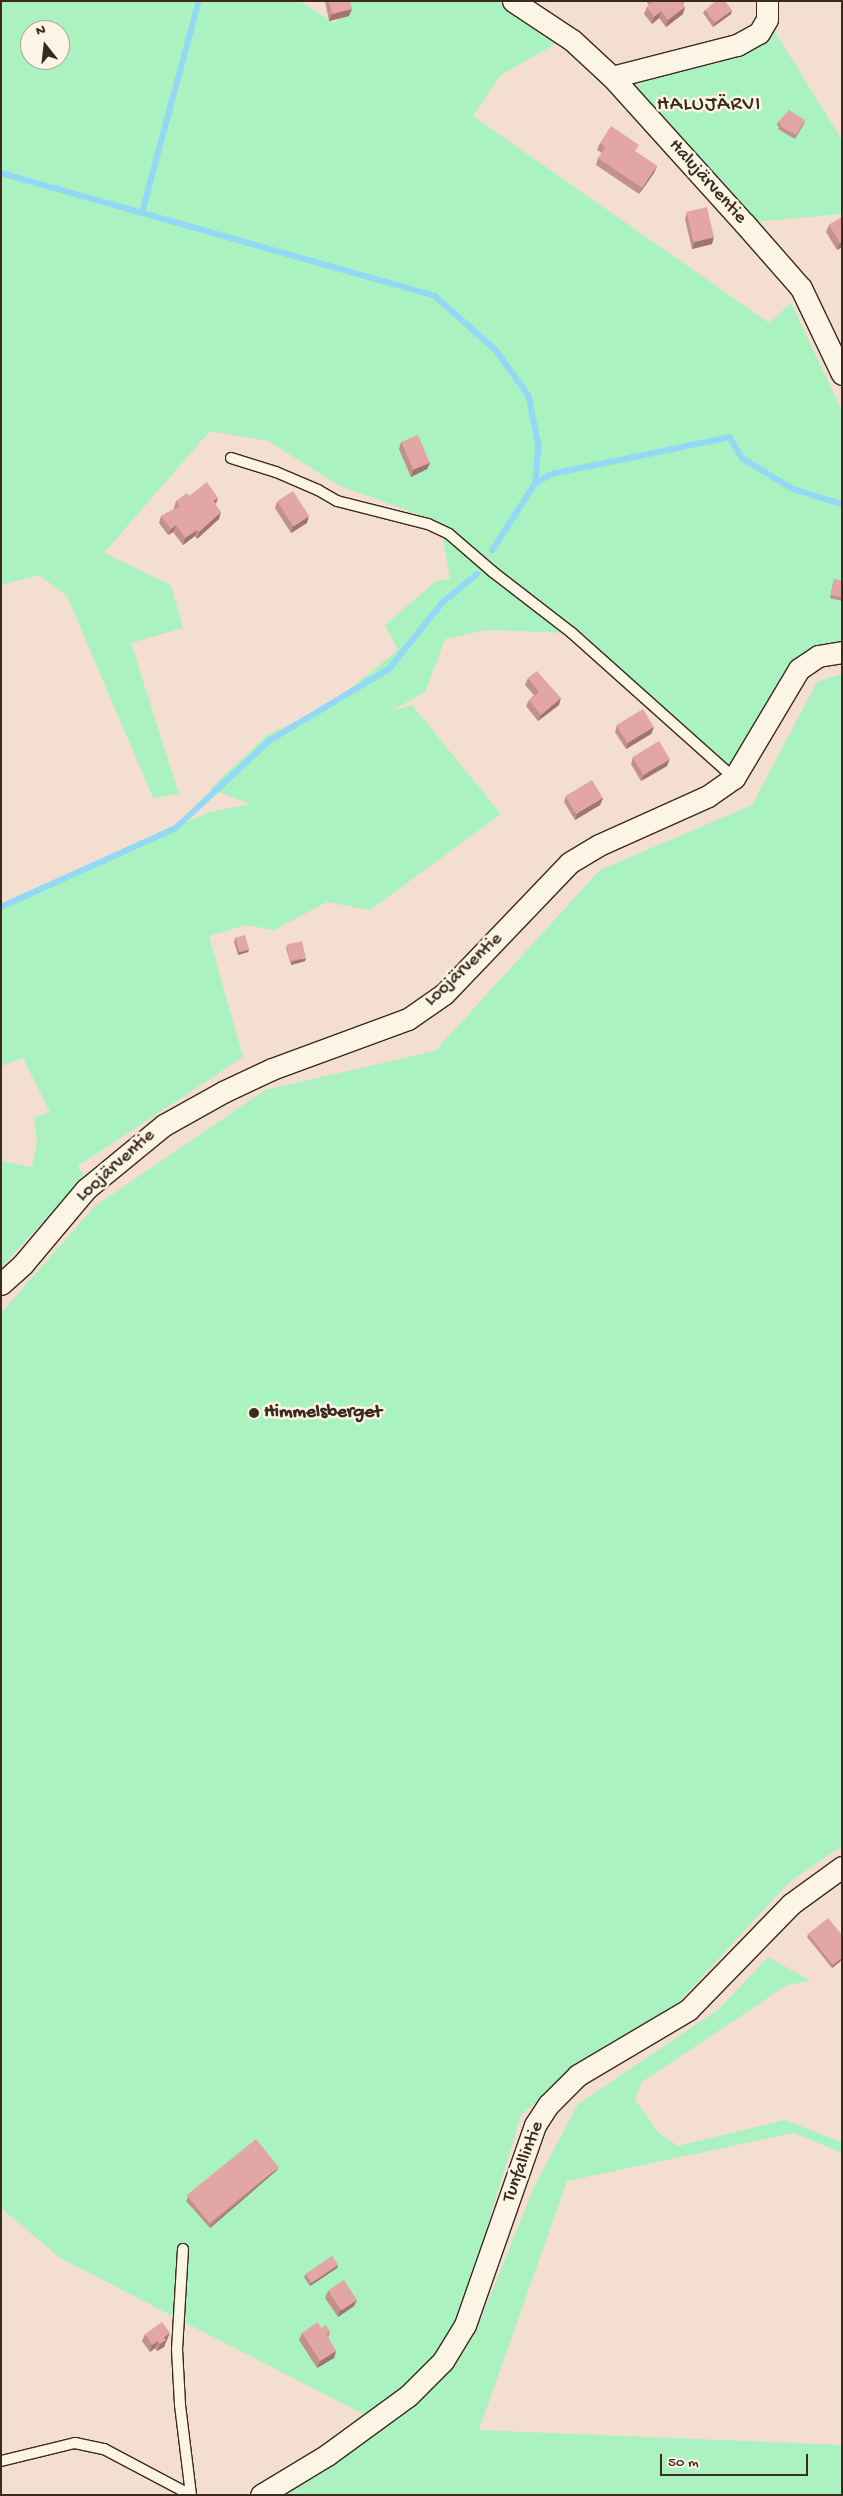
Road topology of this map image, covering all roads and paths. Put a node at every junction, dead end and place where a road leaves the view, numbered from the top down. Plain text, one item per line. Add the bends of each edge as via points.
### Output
1 (513, 1) edge
2 (767, 1) edge
3 (612, 77) junction
4 (842, 374) edge
5 (231, 458) dead end
6 (842, 652) edge
7 (734, 778) junction
8 (1, 1284) edge
9 (842, 1867) edge
10 (183, 2250) dead end
11 (1, 2461) edge
12 (261, 2495) edge

1 - 3 street, Halujärventie via 572,40
2 - 3 street via 767,19 759,33 737,45
3 - 4 street, Halujärventie via 801,288
5 - 7 lane via 276,472 337,501 428,524 449,534 492,572 572,633
6 - 7 street, Loojärventie via 818,656 800,669
7 - 8 street, Loojärventie via 708,796 599,845 569,863 444,994 408,1019 272,1069 164,1125 86,1189 23,1264
9 - 12 street, Tunfallintie via 791,1904 688,2010 578,2075 548,2105 535,2125 464,2324 443,2362 408,2396 327,2455
10 - 11 lane via 177,2349 191,2495 104,2449 75,2443

